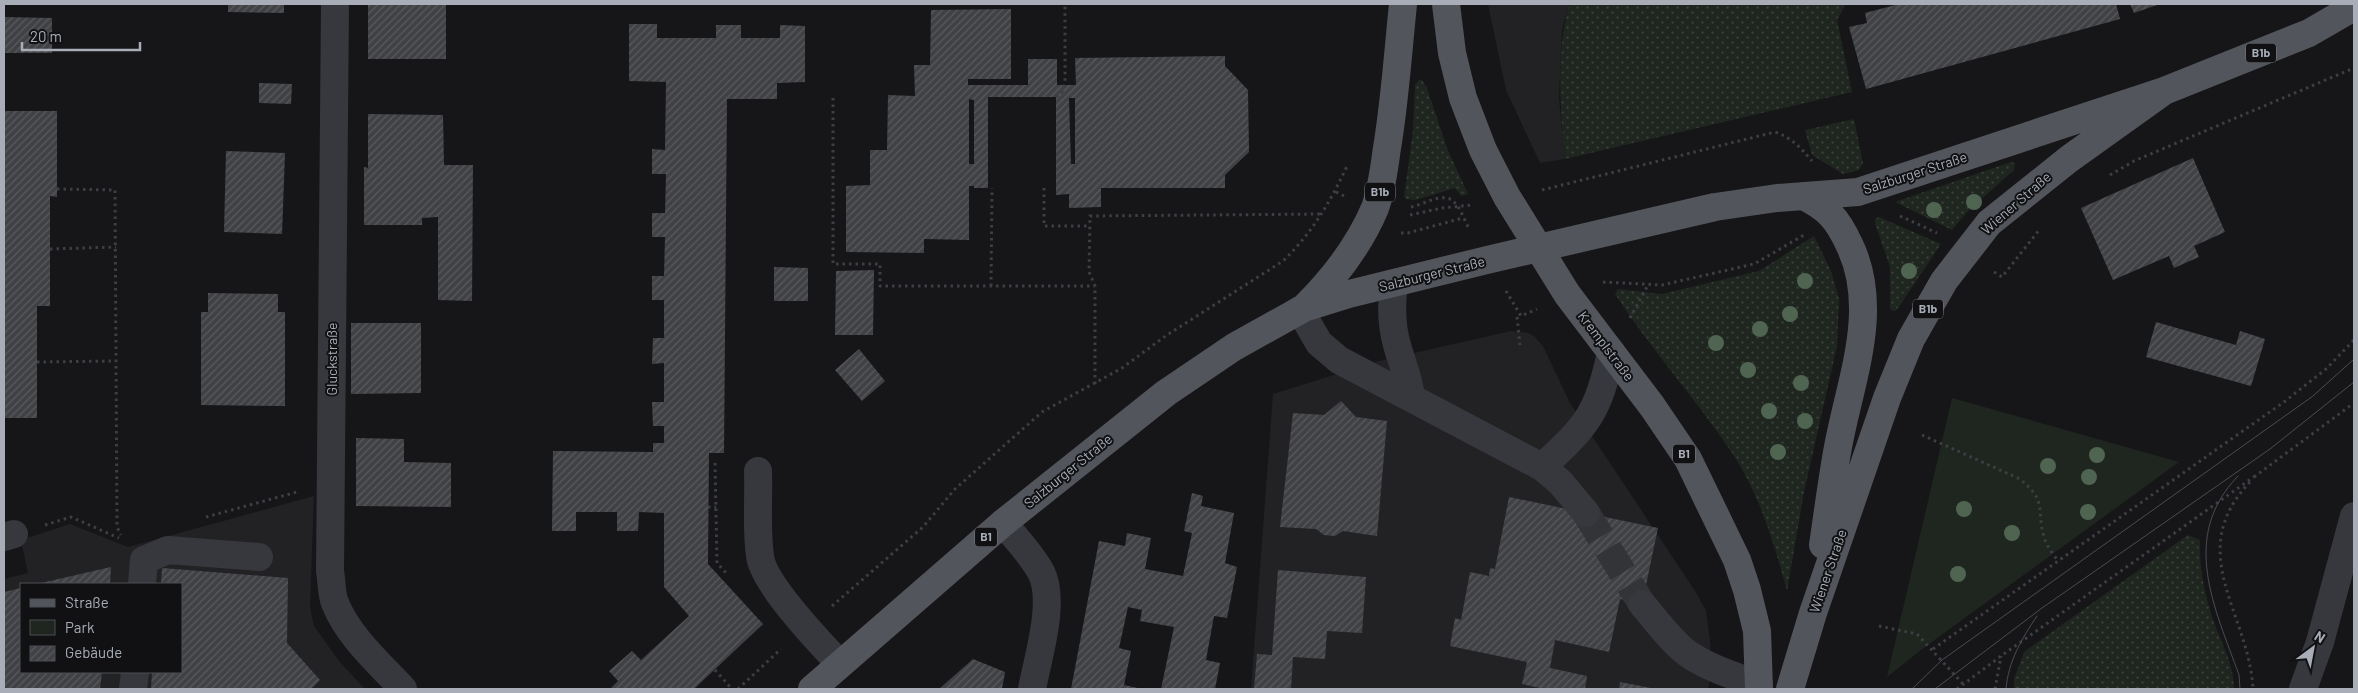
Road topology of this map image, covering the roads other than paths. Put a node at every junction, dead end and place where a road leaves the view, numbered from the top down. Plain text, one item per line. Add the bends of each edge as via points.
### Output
1 (335, 4) edge
2 (1403, 4) edge
3 (1446, 4) edge
4 (2354, 8) edge
5 (2164, 91) junction
6 (1803, 196) junction
7 (1540, 249) junction
8 (1394, 284) junction
9 (1302, 309) junction
10 (1611, 352) junction
11 (1411, 397) junction
12 (1542, 467) junction
13 (758, 471) dead end
14 (1586, 513) tunnel mouth
15 (2354, 516) edge
16 (1003, 523) junction
17 (259, 557) dead end
18 (142, 583) edge
19 (1642, 604) tunnel mouth
20 (1813, 613) junction
21 (840, 664) junction
22 (135, 673) edge
23 (1759, 687) edge
24 (133, 689) edge
25 (403, 689) edge
26 (812, 689) edge
27 (1032, 689) edge
28 (1790, 689) edge
29 (2303, 689) edge

1 - 25 street, Gluckstraße via 330,571 334,600 342,619
2 - 9 main road, B1b via 1391,122 1378,198 1350,255 1325,287
3 - 7 main road, Kremplstraße via 1452,53 1463,98 1507,197
4 - 5 main road, Wiener Straße / B1b via 2309,33
5 - 6 main road, Salzburger Straße / B1b via 1858,192
5 - 20 main road, Wiener Straße / B1b via 1989,222 1944,280 1911,338 1887,398
6 - 7 main road, Salzburger Straße / B1 via 1715,207
6 - 20 main road via 1817,203 1840,224 1855,256 1864,312 1838,447
7 - 8 main road, Salzburger Straße / B1
7 - 10 main road, Kremplstraße / B1
8 - 9 main road, Salzburger Straße / B1
8 - 11 street via 1393,325
9 - 11 street via 1319,342 1339,360
9 - 16 main road, Salzburger Straße / B1 via 1234,346 1166,393
10 - 12 street via 1600,398 1592,415 1567,445
10 - 23 main road, Kremplstraße / B1 via 1688,459 1737,560 1757,631
11 - 12 street
12 - 14 street via 1560,482
13 - 21 street via 760,557 767,574 806,628
15 - 29 street via 2320,642
16 - 21 main road, Salzburger Straße / B1
16 - 27 street via 1033,560 1047,587 1048,604
17 - 18 street via 168,550 144,560
19 - 23 street via 1687,653
20 - 28 main road, Wiener Straße
21 - 26 main road, Salzburger Straße / B1
22 - 24 street

